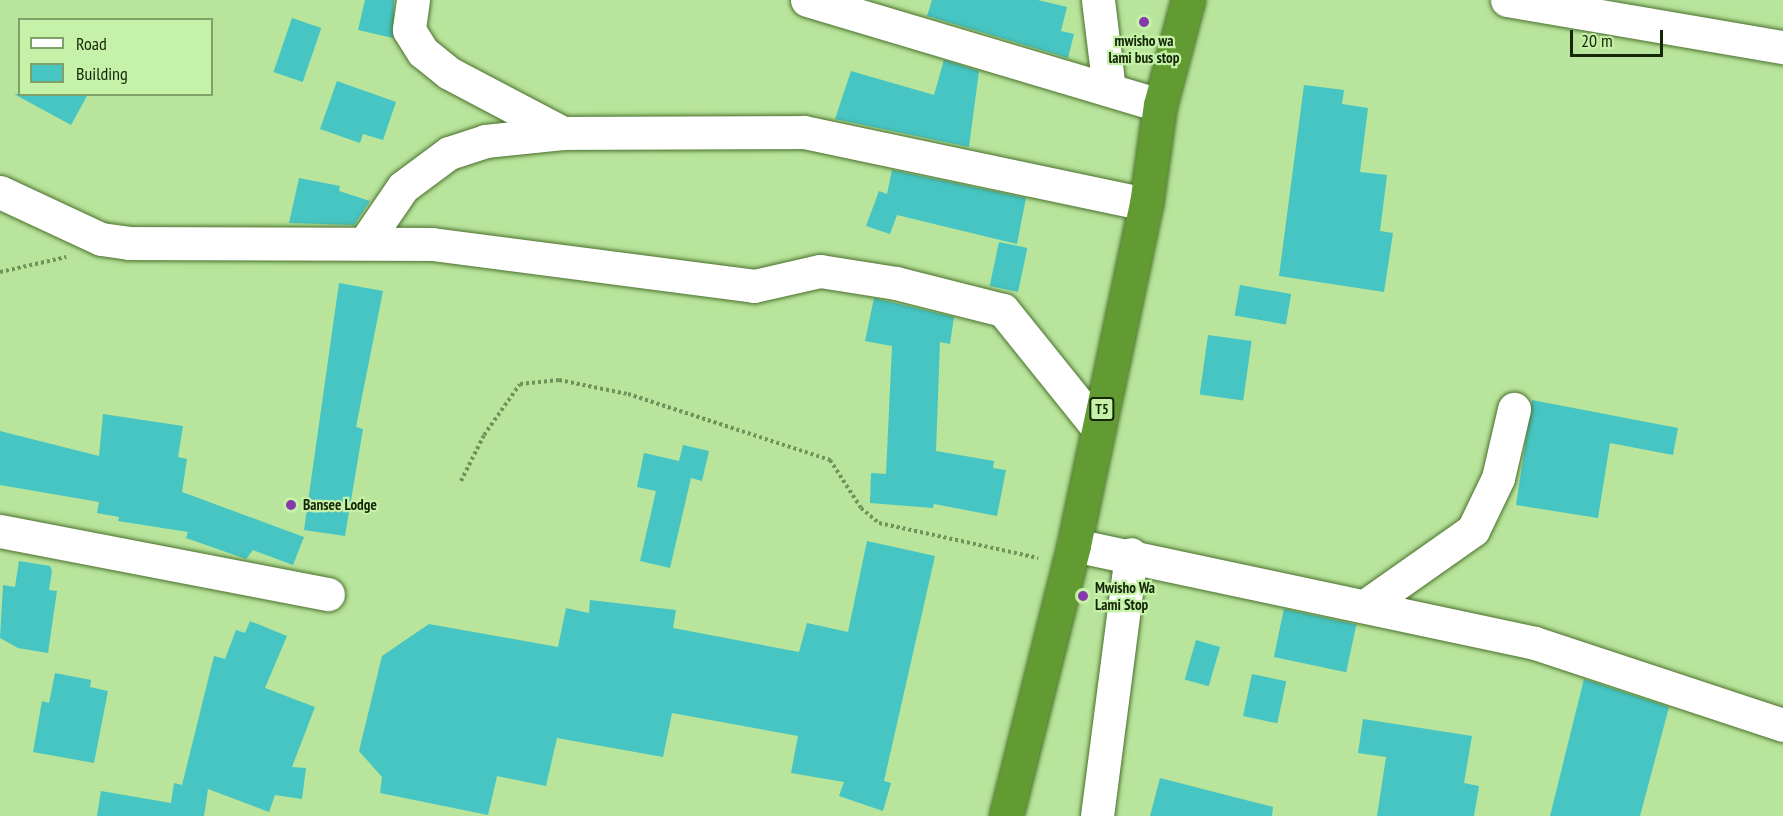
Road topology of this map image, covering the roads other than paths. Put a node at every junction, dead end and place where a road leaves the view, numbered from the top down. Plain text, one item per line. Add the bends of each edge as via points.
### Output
1 (413, 0) edge
2 (807, 0) edge
3 (1098, 0) edge
4 (1188, 0) edge
5 (1507, 0) edge
6 (1783, 47) edge
7 (1109, 89) junction
8 (1160, 105) junction
9 (563, 133) junction
10 (0, 192) edge
11 (1146, 204) junction
12 (366, 241) junction
13 (1514, 409) dead end
14 (1098, 428) junction
15 (0, 531) edge
16 (1131, 554) junction
17 (1071, 555) junction
18 (328, 594) dead end
19 (1365, 606) junction
20 (1783, 725) edge
21 (1006, 816) edge
22 (1097, 816) edge

1 - 9 street via 409,30 423,52 449,73
2 - 7 street
3 - 7 street
4 - 8 highway, T5
5 - 6 street
7 - 8 street
8 - 11 highway, T5
9 - 11 street via 804,132
9 - 12 street via 485,141 449,153 403,187
10 - 12 street via 101,239 162,244
11 - 14 highway, T5
12 - 14 street via 432,244 754,286 820,270 918,288 1003,310
13 - 19 street via 1494,488 1473,530
14 - 17 highway, T5
15 - 18 street
16 - 17 street
16 - 19 street
16 - 22 street
17 - 21 highway, T5
19 - 20 street via 1535,643

